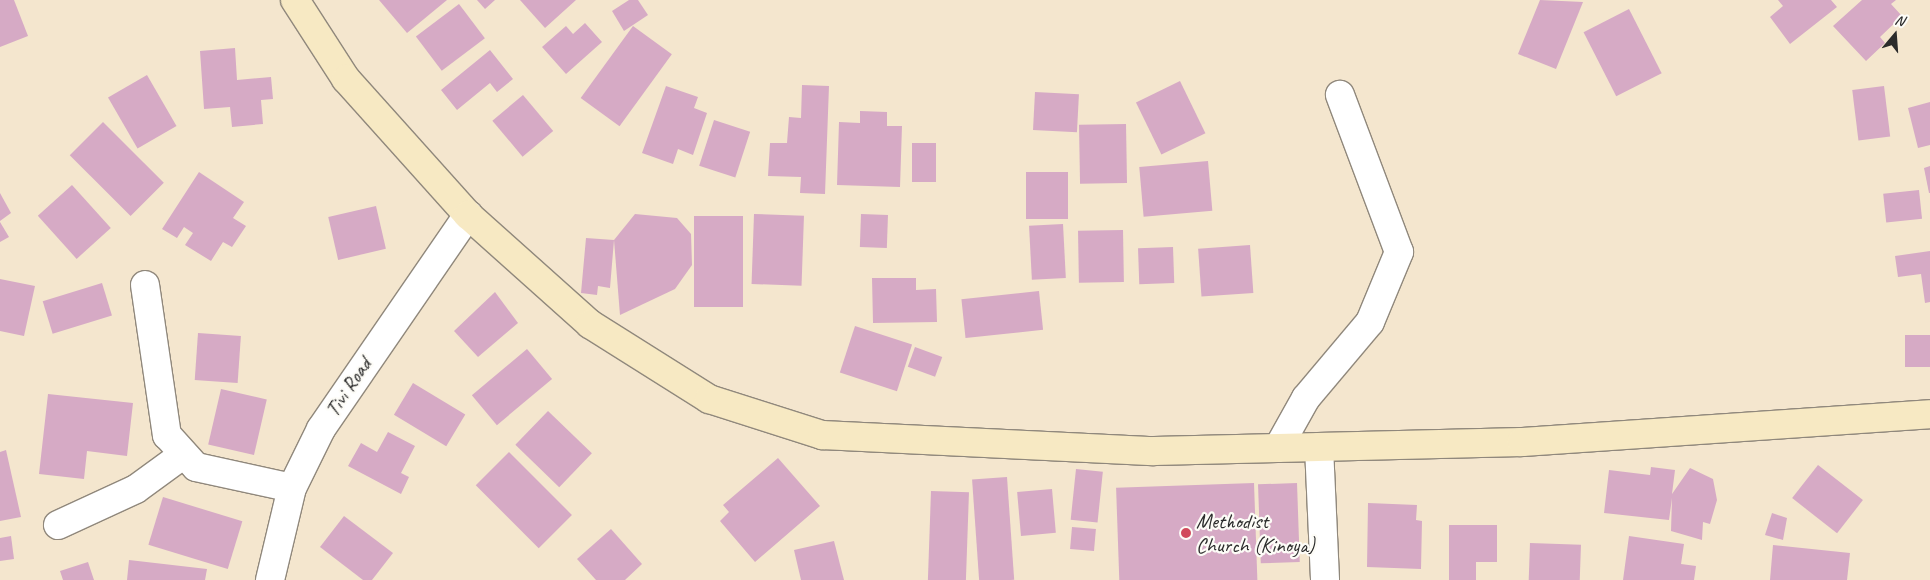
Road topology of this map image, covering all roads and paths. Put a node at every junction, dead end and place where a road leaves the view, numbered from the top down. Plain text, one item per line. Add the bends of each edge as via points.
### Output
1 (295, 0) edge
2 (1340, 95) dead end
3 (468, 215) junction
4 (146, 285) dead end
5 (1930, 414) edge
6 (1319, 447) junction
7 (1278, 448) junction
8 (184, 454) junction
9 (292, 488) junction
10 (58, 525) dead end
11 (270, 580) edge
12 (1325, 580) edge

1 - 3 street via 346,79
2 - 7 street via 1399,252 1370,322 1306,398
3 - 7 street via 590,324 709,399 822,435 1154,451
3 - 9 street, Tivi Road via 320,429
4 - 8 street via 167,435
5 - 6 street via 1522,442
6 - 7 street
6 - 12 street
8 - 9 street via 196,467
8 - 10 street via 136,489
9 - 11 street, Tivi Road

